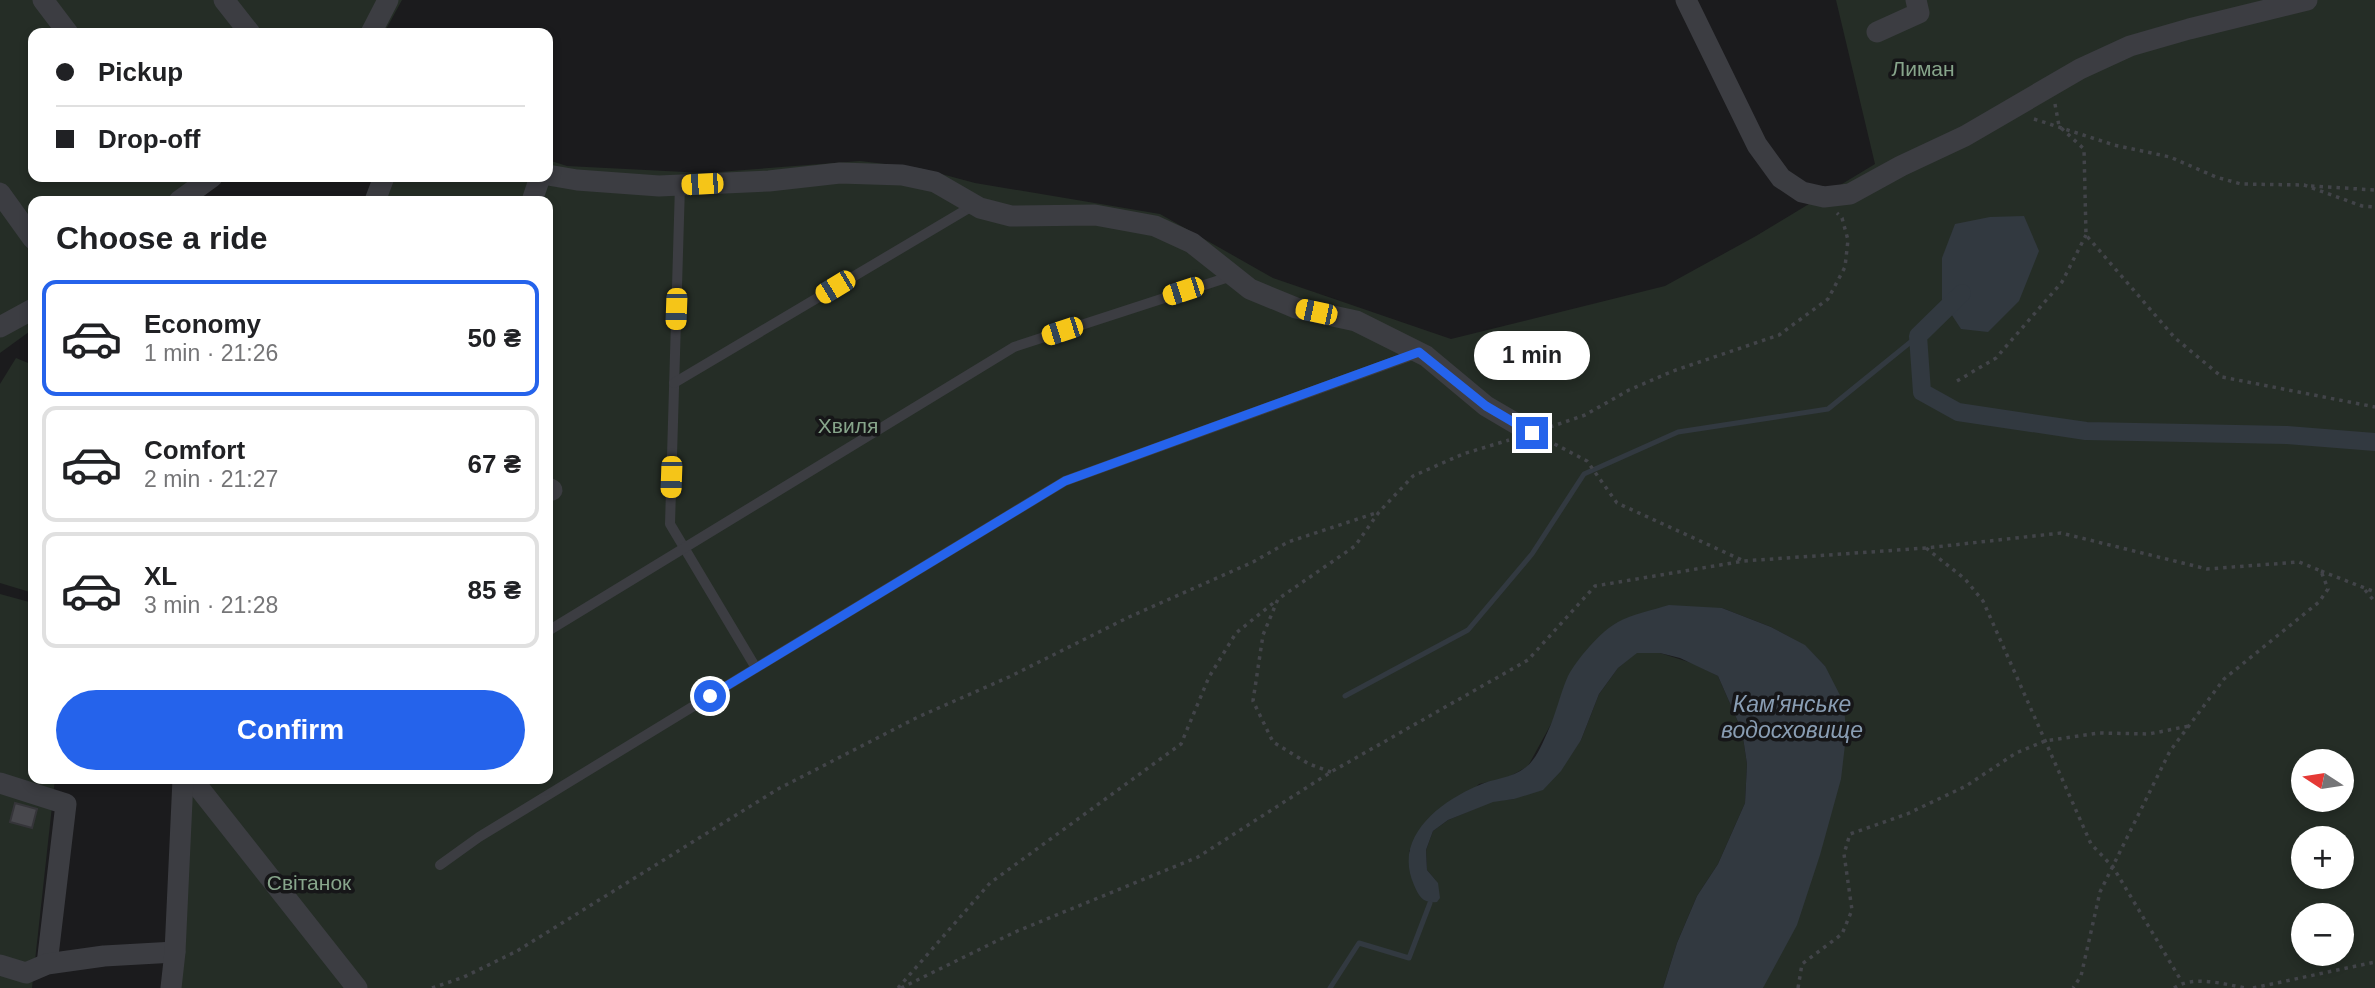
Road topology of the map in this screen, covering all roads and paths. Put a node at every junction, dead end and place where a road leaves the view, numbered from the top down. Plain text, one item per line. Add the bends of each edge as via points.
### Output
1 (43, 0) edge
2 (224, 0) edge
3 (388, 0) edge
4 (1686, 0) edge
5 (1916, 0) edge
6 (2307, 0) edge
7 (64, 28) edge
8 (246, 28) edge
9 (374, 28) edge
10 (1877, 32) dead end
11 (2052, 85) junction
12 (2005, 112) junction
13 (2059, 126) junction
14 (553, 176) edge
15 (200, 182) edge
16 (680, 185) junction
17 (2304, 186) junction
18 (182, 190) edge
19 (2375, 190) edge
20 (0, 193) edge
21 (1825, 197) junction
22 (974, 205) junction
23 (2375, 207) edge
24 (28, 232) edge
25 (2087, 235) junction
26 (1232, 276) junction
27 (28, 312) edge
28 (0, 327) edge
29 (1419, 352) junction
30 (1957, 381) dead end
31 (674, 383) junction
32 (2375, 407) edge
33 (1532, 433) junction
34 (1379, 512) junction
35 (684, 548) junction
36 (1926, 548) junction
37 (1744, 561) junction
38 (2321, 571) junction
39 (2364, 588) junction
40 (2375, 592) edge
41 (1278, 599) junction
42 (2375, 602) edge
43 (553, 628) edge
44 (756, 668) junction
45 (2189, 726) junction
46 (2045, 741) junction
47 (1331, 772) junction
48 (0, 783) edge
49 (183, 784) edge
50 (196, 784) edge
51 (440, 865) dead end
52 (2113, 867) junction
53 (175, 952) junction
54 (2375, 962) edge
55 (47, 964) junction
56 (0, 965) edge
57 (2182, 982) junction
58 (171, 988) edge
59 (357, 988) edge
60 (432, 988) edge
61 (900, 988) edge
62 (1798, 988) edge
63 (2073, 988) edge
64 (2174, 988) edge
65 (2245, 988) edge
66 (2253, 988) edge

1 - 7 street
2 - 8 street
3 - 9 street
4 - 21 street via 1756,145 1781,178 1802,192
5 - 10 street via 1919,13
6 - 11 street via 2130,46
11 - 12 street
11 - 13 path
12 - 13 path
12 - 21 street via 1850,194
13 - 17 path via 2170,157 2241,184
13 - 25 path via 2084,149
14 - 16 street
15 - 18 street
16 - 22 street via 840,173 902,175 935,183
16 - 31 lane
17 - 19 path
17 - 23 path
20 - 24 street
21 - 33 path via 1842,218 1847,240 1844,267 1828,299 1779,335 1673,371 1585,415
22 - 26 street via 1011,216 1095,215 1155,226 1192,243
22 - 31 lane
25 - 30 path via 2062,282 1996,358
25 - 32 path via 2175,338 2222,377
26 - 29 street via 1250,289 1296,308 1356,321
26 - 35 lane via 1014,347
27 - 28 street
29 - 33 street via 1486,406
29 - 44 lane via 1065,481
31 - 35 lane via 670,524
33 - 34 path via 1463,454 1413,477
33 - 37 path via 1587,461 1617,503
34 - 41 path via 1355,546
34 - 60 path via 1288,542 918,716 778,789 517,951
35 - 43 lane
35 - 44 lane
36 - 37 path
36 - 38 path via 2061,533 2207,569 2299,562
36 - 46 path via 1965,579 1983,601
37 - 47 path via 1595,586 1528,660
38 - 39 path
38 - 45 path via 2328,589 2319,602 2224,679
39 - 40 path
39 - 42 path
41 - 47 path via 1263,635 1253,701 1273,741
41 - 61 path via 1236,633 1209,677 1181,744 990,883
44 - 51 lane via 479,836
45 - 46 path via 2149,734 2099,733
45 - 52 path via 2171,751
46 - 52 path via 2091,845
46 - 62 path via 2016,753 1966,786 1850,834 1844,854 1852,910 1842,934 1802,964
47 - 61 path via 1198,857 1015,932
48 - 55 street via 66,804
49 - 53 street
50 - 59 street
52 - 57 path
52 - 63 path via 2100,892 2081,976
53 - 55 street
53 - 58 street
54 - 66 path
55 - 56 street via 26,973
57 - 64 path
57 - 65 path

